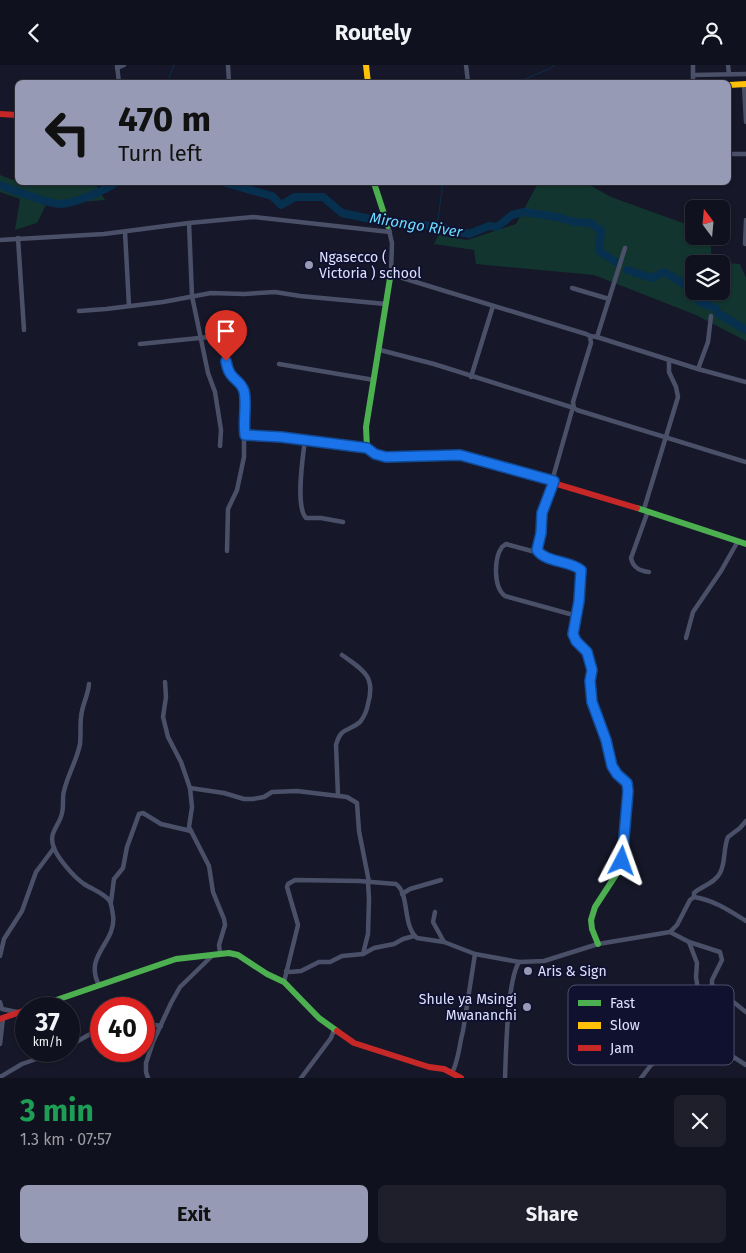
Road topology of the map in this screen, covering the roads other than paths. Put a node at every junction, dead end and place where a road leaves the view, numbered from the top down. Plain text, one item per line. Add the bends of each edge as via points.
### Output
1 (124, 65) edge
2 (228, 65) edge
3 (366, 65) edge
4 (466, 65) edge
5 (693, 65) edge
6 (728, 65) edge
7 (117, 67) edge
8 (730, 74) junction
9 (746, 74) edge
10 (693, 75) junction
11 (119, 80) edge
12 (229, 80) edge
13 (368, 80) edge
14 (468, 80) edge
15 (693, 80) edge
16 (731, 85) edge
17 (745, 85) edge
18 (0, 114) edge
19 (15, 115) edge
20 (746, 122) edge
21 (731, 154) edge
22 (746, 154) edge
23 (375, 185) edge
24 (746, 220) edge
25 (189, 223) junction
26 (389, 229) junction
27 (125, 232) junction
28 (18, 238) junction
29 (0, 240) edge
30 (745, 244) edge
31 (625, 248) dead end
32 (390, 272) junction
33 (572, 288) dead end
34 (192, 296) junction
35 (609, 299) junction
36 (386, 304) junction
37 (129, 306) junction
38 (493, 307) junction
39 (78, 311) dead end
40 (711, 316) dead end
41 (24, 330) dead end
42 (590, 336) junction
43 (597, 337) junction
44 (200, 338) junction
45 (140, 344) dead end
46 (380, 350) junction
47 (669, 360) junction
48 (279, 364) dead end
49 (698, 369) junction
50 (471, 377) junction
51 (374, 380) junction
52 (746, 382) edge
53 (574, 407) junction
54 (245, 435) junction
55 (665, 438) junction
56 (305, 440) junction
57 (220, 447) dead end
58 (367, 448) junction
59 (746, 462) edge
60 (553, 481) junction
61 (646, 510) junction
62 (343, 522) dead end
63 (738, 541) junction
64 (746, 544) edge
65 (227, 551) dead end
66 (539, 553) junction
67 (649, 571) dead end
68 (577, 616) junction
69 (686, 638) dead end
70 (342, 655) dead end
71 (165, 682) dead end
72 (89, 684) dead end
73 (190, 788) junction
74 (338, 796) junction
75 (746, 821) edge
76 (191, 831) junction
77 (54, 848) junction
78 (441, 880) dead end
79 (368, 882) junction
80 (402, 894) junction
81 (694, 897) junction
82 (111, 903) junction
83 (435, 912) dead end
84 (746, 921) edge
85 (670, 932) junction
86 (414, 936) junction
87 (444, 942) junction
88 (689, 942) junction
89 (598, 944) junction
90 (217, 953) junction
91 (364, 954) junction
92 (475, 954) junction
93 (0, 957) edge
94 (519, 962) junction
95 (286, 971) junction
96 (284, 982) junction
97 (99, 985) junction
98 (697, 985) edge
99 (712, 985) edge
100 (64, 997) edge
101 (0, 1002) edge
102 (734, 1002) edge
103 (15, 1012) edge
104 (746, 1012) edge
105 (15, 1014) edge
106 (1, 1018) edge
107 (155, 1025) edge
108 (161, 1026) junction
109 (334, 1030) junction
110 (0, 1044) edge
111 (734, 1058) edge
112 (28, 1062) edge
113 (650, 1065) edge
114 (746, 1065) edge
115 (452, 1073) junction
116 (0, 1077) edge
117 (148, 1078) edge
118 (301, 1078) edge
119 (460, 1078) edge
120 (505, 1078) edge
121 (641, 1078) edge

1 - 7 street
2 - 12 street
3 - 13 main road
4 - 14 street
5 - 10 street
6 - 8 street
7 - 11 street
8 - 9 street
8 - 10 street
10 - 15 street
16 - 17 main road
17 - 20 street
18 - 19 main road
21 - 22 street
23 - 26 main road
24 - 30 street
25 - 26 street via 253,217 374,231
25 - 27 street
25 - 34 street
26 - 32 street via 392,243
27 - 28 street
27 - 37 street
28 - 29 street
28 - 41 street
31 - 35 street
32 - 36 main road
32 - 38 street
33 - 35 street
34 - 36 street via 276,292
34 - 37 street
34 - 44 street
35 - 43 street
36 - 46 main road
37 - 39 street
38 - 42 street
38 - 50 street
40 - 49 street via 708,342
42 - 43 street
42 - 53 street via 591,343
43 - 47 street
44 - 45 street
44 - 54 street via 214,335 222,341 229,373 244,393
44 - 57 street via 215,392
46 - 50 street
46 - 51 main road
47 - 49 street
47 - 55 street via 669,372 678,397
48 - 51 street
49 - 52 street
50 - 53 street
51 - 58 main road via 366,427
53 - 55 street
53 - 60 street
54 - 56 street
54 - 65 street via 237,490 228,509
55 - 59 street
55 - 61 street
56 - 58 street
56 - 62 street via 300,481 302,513 306,518
58 - 60 main road via 386,457 460,455
60 - 61 main road
60 - 66 main road via 542,513 536,547
61 - 63 main road
61 - 67 street via 631,558 637,568
63 - 64 main road
63 - 69 street via 694,612
66 - 68 main road via 581,570
66 - 68 street via 503,545 496,564 499,591 505,597
68 - 89 main road via 573,634 587,652 592,670 592,702 612,766 627,783 628,791 621,867 591,918
70 - 74 street via 363,671 372,688 362,719 341,732 336,745
71 - 73 street via 164,722
72 - 77 street via 80,717 77,759 64,792 63,811 53,834
73 - 74 street via 244,799 262,798 272,792 298,791
73 - 76 street
74 - 79 street via 356,803
75 - 81 street via 728,837 720,873 696,891
76 - 82 street via 161,824 143,813 139,814 127,847 124,868 114,879
76 - 90 street via 209,866 213,893 224,919
77 - 82 street via 73,875
77 - 93 street via 36,872 22,911 4,939
78 - 80 street
79 - 80 street via 396,885
79 - 91 street via 368,934
79 - 95 street via 295,880 288,884 298,925
80 - 86 street
81 - 84 street via 707,899
81 - 85 street
82 - 97 street via 114,925 93,968
83 - 87 street via 433,922
85 - 88 street
85 - 89 street
86 - 87 street
86 - 91 street
87 - 92 street
88 - 98 street via 697,963
88 - 99 street via 720,952 722,960
89 - 94 street via 544,961
90 - 96 main road via 238,955
90 - 97 main road via 176,959
90 - 108 street via 180,987
91 - 95 street via 319,962 297,972
92 - 94 street
92 - 115 street via 460,1051
94 - 120 street via 511,991
95 - 96 street
96 - 109 main road
97 - 100 main road
101 - 103 street via 2,1009
102 - 104 street
105 - 106 main road
106 - 110 street
107 - 108 street
108 - 117 street via 146,1063
109 - 115 main road via 354,1043
109 - 118 street via 331,1039
111 - 114 street
112 - 116 street
113 - 121 street
115 - 119 main road

